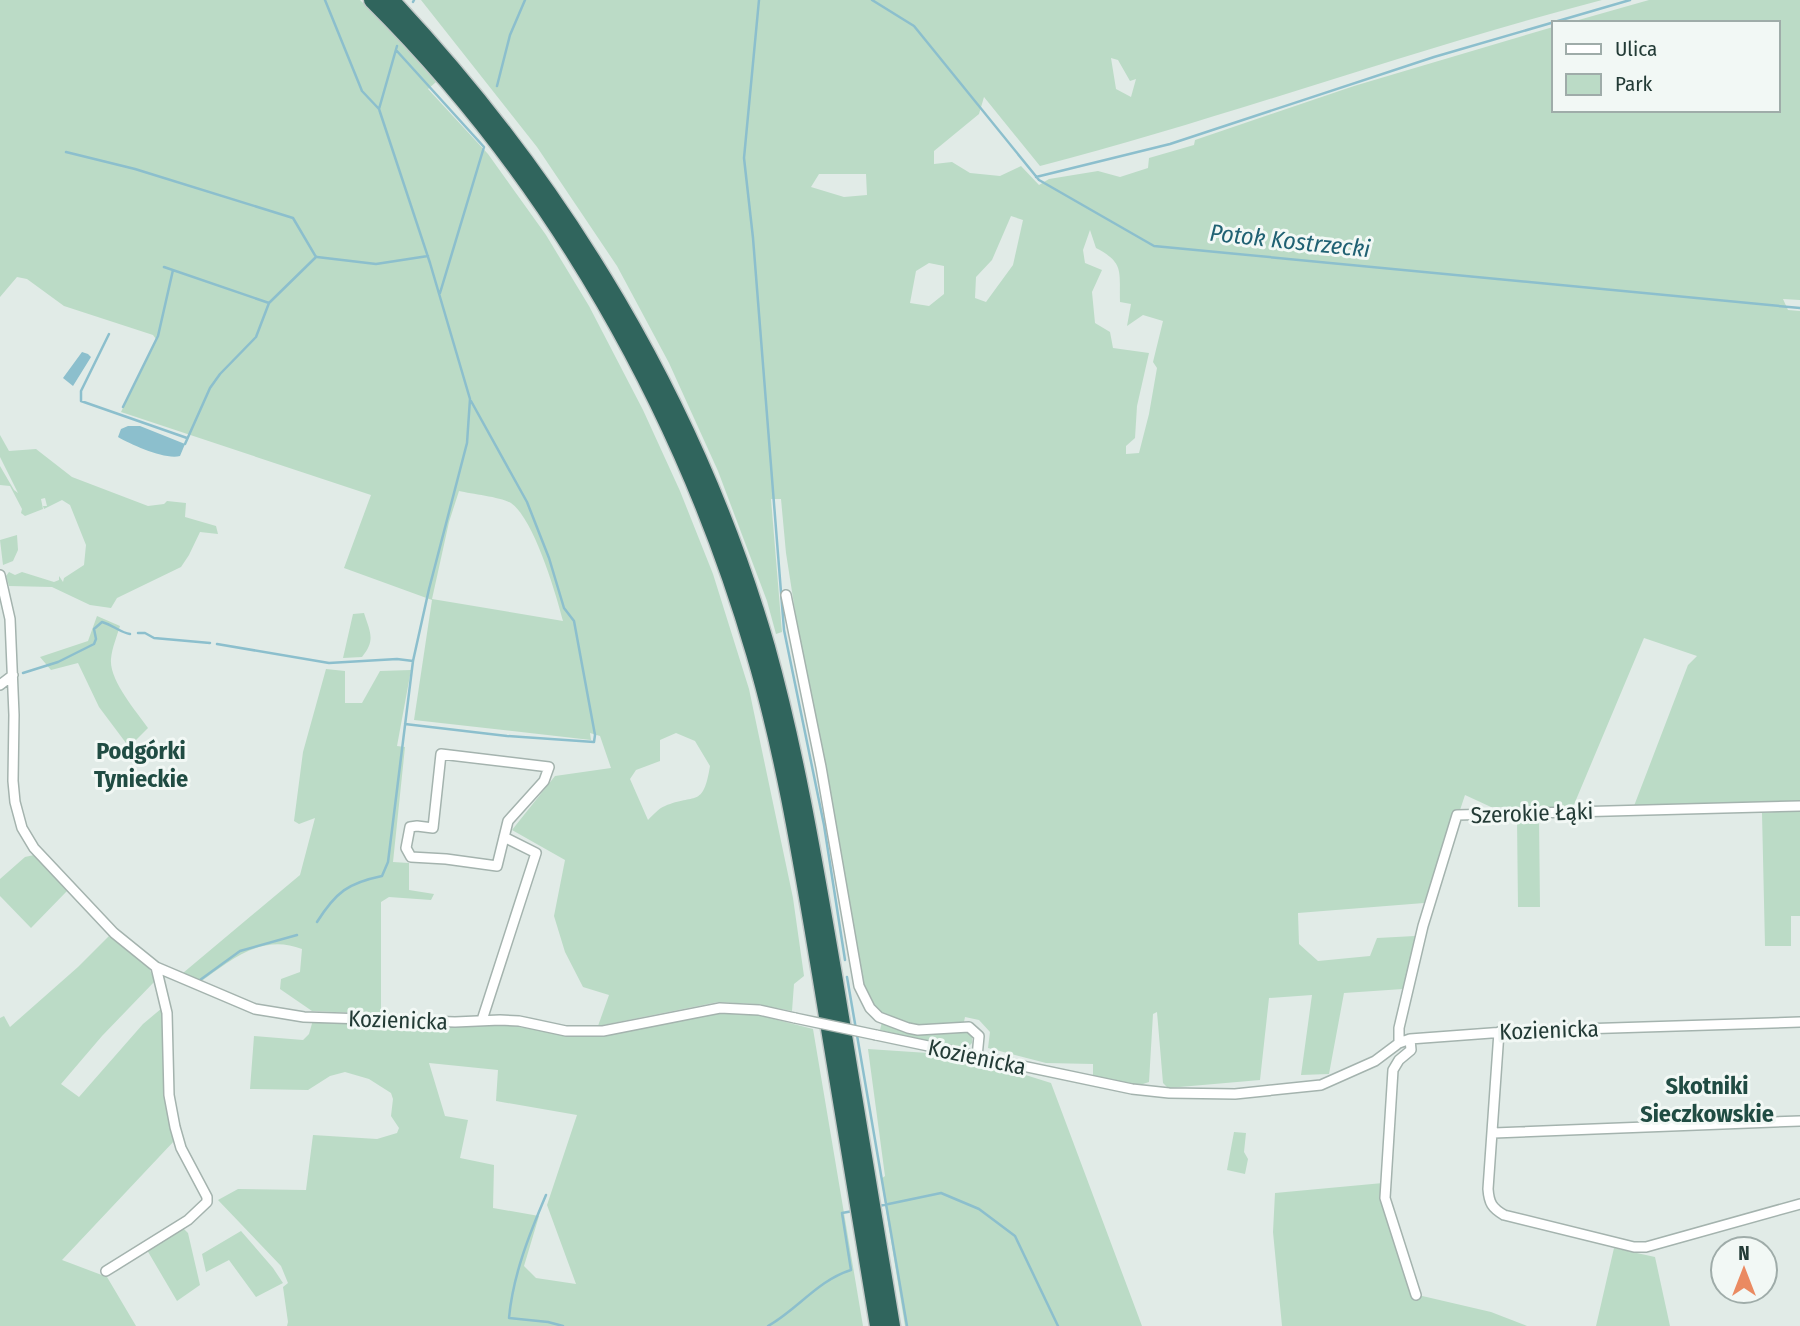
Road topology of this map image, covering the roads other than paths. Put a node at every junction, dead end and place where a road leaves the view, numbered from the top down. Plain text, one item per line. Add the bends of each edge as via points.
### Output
1 (372, 0) edge
2 (391, 0) edge
3 (0, 575) edge
4 (786, 595) dead end
5 (13, 675) junction
6 (0, 684) edge
7 (1800, 806) edge
8 (504, 837) junction
9 (156, 967) junction
10 (482, 1020) junction
11 (1800, 1022) edge
12 (1499, 1032) junction
13 (1410, 1039) junction
14 (1399, 1043) junction
15 (977, 1056) junction
16 (1800, 1121) edge
17 (1494, 1133) junction
18 (1800, 1204) edge
19 (106, 1271) dead end
20 (1416, 1295) dead end
21 (878, 1326) edge
22 (892, 1326) edge

1 - 21 highway via 468,107 553,222 641,371 712,528 755,657 784,776
2 - 22 highway via 502,127 592,256 671,399 731,538 767,648 799,778
3 - 5 street via 10,620
4 - 15 street via 859,986 874,1013 908,1028 969,1027 979,1036
5 - 6 street
5 - 9 street via 13,781 22,828 34,848 114,933
7 - 14 street, Szerokie Łąki via 1457,815 1423,926
8 - 8 street via 508,821 544,781 549,767 441,754 433,828 410,827 407,854 498,866
8 - 10 street via 536,853
9 - 10 street, Kozienicka via 236,1002 274,1013
9 - 19 street via 167,1013 169,1094 175,1127 207,1202 188,1220
10 - 15 street, Kozienicka, bridge via 603,1031 720,1008 759,1010
11 - 12 street, Kozienicka
12 - 13 street, Kozienicka
12 - 17 street
13 - 14 street, Kozienicka
13 - 20 street via 1410,1050 1393,1070 1385,1195
14 - 15 street, Kozienicka via 1375,1061 1321,1085 1235,1094 1132,1089
16 - 17 street
17 - 18 street via 1488,1189 1494,1209 1634,1247

